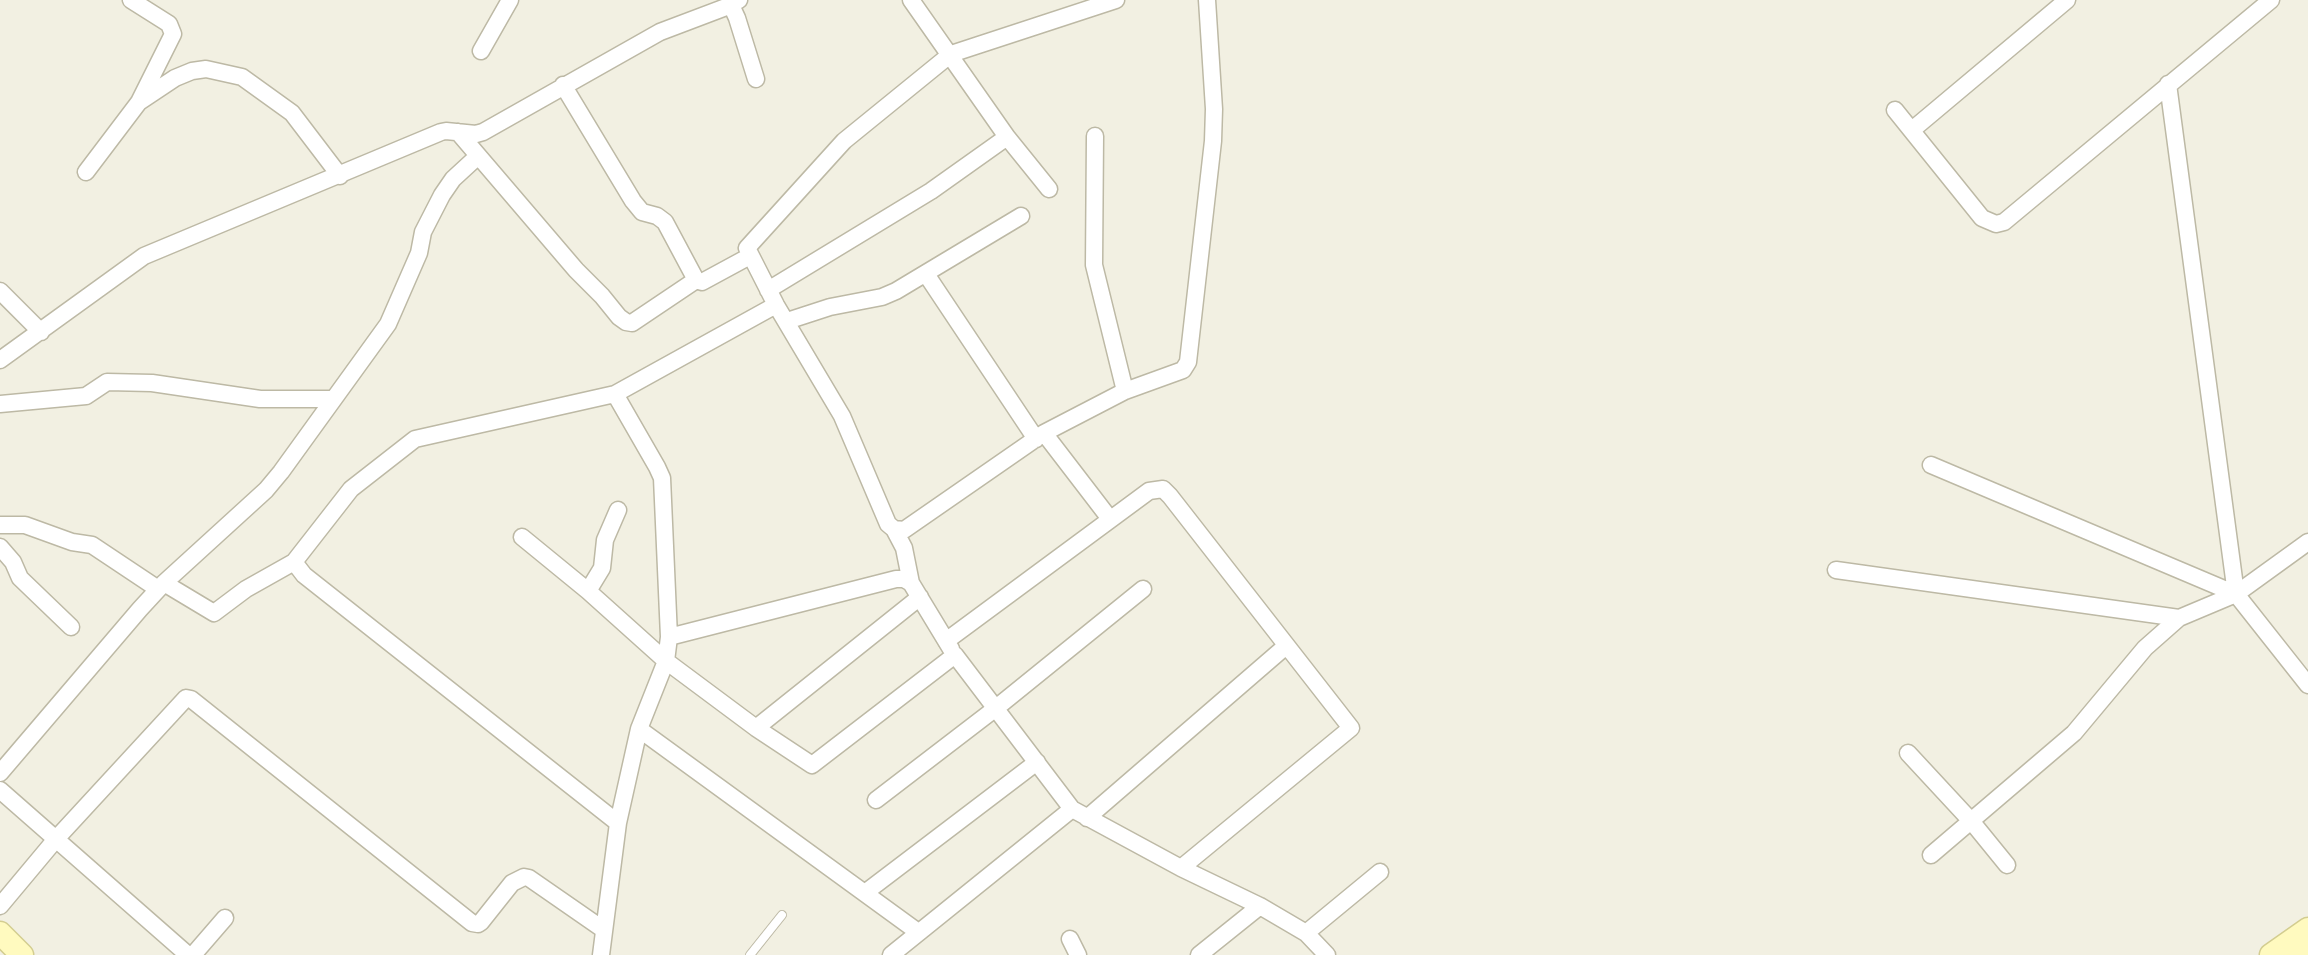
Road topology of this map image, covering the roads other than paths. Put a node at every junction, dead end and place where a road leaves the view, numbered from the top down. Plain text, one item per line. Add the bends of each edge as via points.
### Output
1 (510, 0) edge
2 (911, 0) edge
3 (1116, 0) edge
4 (1207, 0) edge
5 (2067, 0) edge
6 (2271, 0) edge
7 (137, 1) edge
8 (735, 2) edge
9 (481, 51) dead end
10 (951, 54) junction
11 (756, 78) dead end
12 (2168, 84) junction
13 (563, 85) junction
14 (139, 102) junction
15 (1895, 110) dead end
16 (1912, 130) junction
17 (458, 132) junction
18 (1095, 136) dead end
19 (1008, 137) junction
20 (478, 156) junction
21 (86, 172) dead end
22 (340, 176) junction
23 (1049, 189) dead end
24 (1021, 216) dead end
25 (750, 256) junction
26 (926, 274) junction
27 (696, 280) junction
28 (768, 290) junction
29 (0, 291) edge
30 (776, 305) junction
31 (786, 321) junction
32 (41, 332) junction
33 (0, 360) edge
34 (1125, 391) junction
35 (615, 394) junction
36 (333, 399) junction
37 (0, 404) edge
38 (1040, 436) junction
39 (1931, 464) dead end
40 (618, 510) dead end
41 (1110, 519) junction
42 (0, 525) edge
43 (894, 530) junction
44 (522, 537) dead end
45 (2308, 542) edge
46 (0, 547) edge
47 (294, 562) junction
48 (1836, 570) dead end
49 (911, 583) junction
50 (161, 586) junction
51 (1143, 590) dead end
52 (588, 591) junction
53 (2236, 594) junction
54 (920, 597) junction
55 (2179, 618) junction
56 (71, 627) dead end
57 (669, 637) junction
58 (946, 641) junction
59 (1286, 646) junction
60 (955, 655) junction
61 (666, 661) junction
62 (2308, 685) edge
63 (996, 708) junction
64 (756, 728) junction
65 (639, 729) junction
66 (1908, 753) dead end
67 (1037, 762) junction
68 (0, 772) edge
69 (0, 790) edge
70 (876, 800) dead end
71 (1072, 809) junction
72 (1087, 818) junction
73 (1972, 822) junction
74 (618, 823) junction
75 (56, 839) junction
76 (1931, 855) dead end
77 (2008, 865) dead end
78 (1181, 868) junction
79 (1380, 872) dead end
80 (866, 892) junction
81 (0, 906) edge
82 (1260, 906) junction
83 (782, 915) dead end
84 (225, 918) dead end
85 (2308, 928) edge
86 (604, 930) junction
87 (918, 932) junction
88 (0, 933) edge
89 (1306, 933) junction
90 (1070, 939) dead end
91 (2308, 950) edge
92 (22, 955) edge
93 (188, 955) edge
94 (193, 955) edge
95 (600, 955) edge
96 (750, 955) edge
97 (891, 955) edge
98 (1078, 955) edge
99 (1199, 955) edge
100 (1328, 955) edge
101 (2271, 955) edge
102 (2301, 955) edge

1 - 9 street
2 - 10 street
3 - 10 street
4 - 34 street via 1213,141 1191,351 1183,370
5 - 16 street
6 - 12 street
7 - 14 street via 169,24 173,34
8 - 11 street
8 - 13 street via 660,32
10 - 19 street
10 - 25 street via 844,141 750,244 747,248
12 - 16 street via 2004,222 1996,224 1982,218
12 - 53 street
13 - 17 street via 483,132
13 - 27 street via 633,201 642,212 665,222
14 - 21 street
14 - 22 street via 175,78 192,71 206,69 242,77 292,113
15 - 16 street
17 - 20 street
17 - 22 street via 441,132
18 - 34 street via 1094,265
19 - 23 street
19 - 28 street via 931,191
20 - 27 street via 576,270 626,322 632,323
20 - 36 street via 453,179 442,195 423,232 419,253 388,324
22 - 32 street via 144,256
24 - 26 street
25 - 27 street via 702,282
25 - 28 street
26 - 31 street via 882,297 830,306
26 - 38 street
28 - 30 street
29 - 32 street
30 - 31 street
30 - 35 street
31 - 43 street via 842,416 888,524
32 - 33 street
34 - 38 street
35 - 47 street via 415,439 351,489
35 - 57 street via 662,478
36 - 37 street via 260,399 152,383 107,382 86,396
36 - 50 street via 266,490
38 - 41 street
38 - 43 street via 904,530
39 - 53 street
40 - 52 street via 605,540 602,568
41 - 58 street
41 - 59 street via 1149,490 1163,489
42 - 50 street via 25,525 72,542 92,545
43 - 49 street via 904,548
44 - 52 street
45 - 53 street
46 - 56 street via 13,562 20,578
47 - 50 street via 246,589 214,613
47 - 74 street via 304,575
48 - 55 street
49 - 54 street
49 - 57 street via 896,579
50 - 68 street
51 - 63 street
52 - 61 street
53 - 55 street
53 - 62 street
54 - 58 street
54 - 64 street
55 - 73 street via 2145,648 2074,734
57 - 61 street
58 - 60 street
59 - 72 street
59 - 78 street via 1351,728
60 - 63 street
60 - 64 street via 816,764 809,764
61 - 64 street
61 - 65 street
63 - 67 street
63 - 70 street
65 - 74 street
65 - 80 street
66 - 73 street
67 - 71 street
67 - 80 street
69 - 75 street
71 - 72 street
71 - 87 street
72 - 78 street
73 - 76 street
73 - 77 street
74 - 86 street
75 - 81 street
75 - 86 street via 186,698 472,923 481,922 512,882 524,877
75 - 93 street
78 - 82 street
79 - 89 street
80 - 87 street
82 - 89 street
82 - 99 street
83 - 96 lane
84 - 94 street
85 - 101 main road
86 - 95 street
87 - 97 street
88 - 92 main road
89 - 100 street
90 - 98 street
91 - 102 main road

